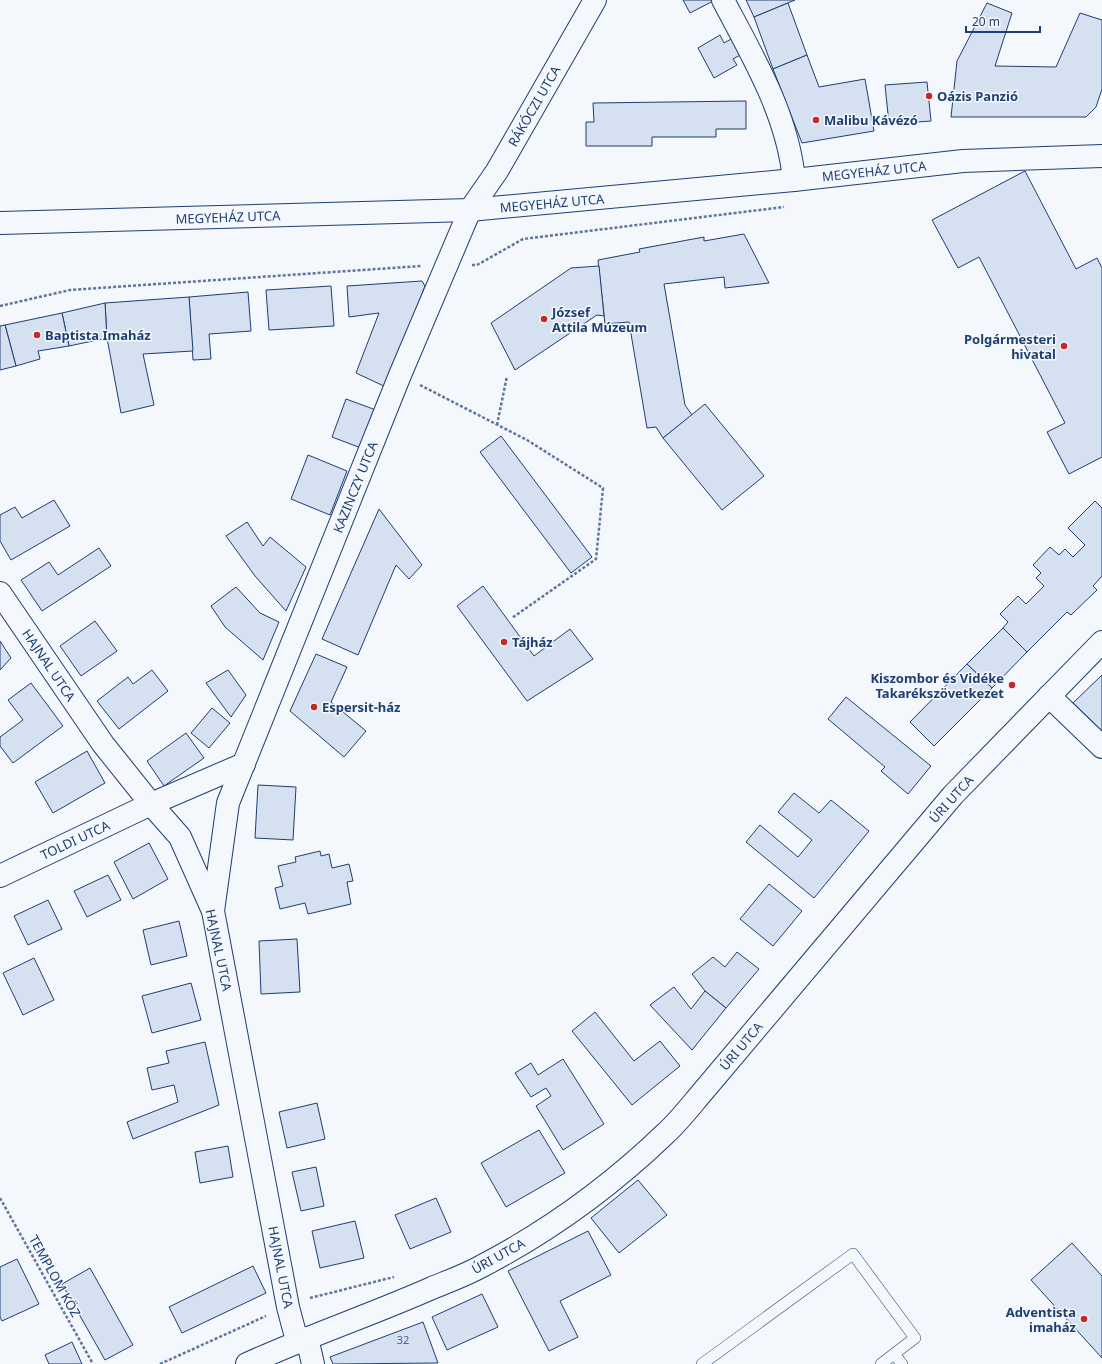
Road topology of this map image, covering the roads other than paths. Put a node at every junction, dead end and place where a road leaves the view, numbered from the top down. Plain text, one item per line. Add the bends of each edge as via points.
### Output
1 (595, 0) edge
2 (723, 0) edge
3 (1102, 156) edge
4 (794, 180) junction
5 (470, 210) junction
6 (0, 223) edge
7 (0, 593) edge
8 (1102, 642) edge
9 (1049, 696) junction
10 (1102, 747) edge
11 (244, 764) junction
12 (150, 804) junction
13 (0, 876) edge
14 (213, 911) junction
15 (302, 1340) junction
16 (894, 1354) junction
17 (247, 1364) edge
18 (313, 1364) edge
19 (702, 1364) edge
20 (881, 1364) edge
21 (902, 1364) edge

1 - 5 street, RÁKÓCZI UTCA via 497,171
2 - 4 street via 766,82 792,155
3 - 4 street, MEGYEHÁZ UTCA via 963,162
4 - 5 street, MEGYEHÁZ UTCA
5 - 6 street, MEGYEHÁZ UTCA
5 - 11 street, KAZINCZY UTCA via 400,375
7 - 12 street, HAJNAL UTCA via 103,744
8 - 9 street, ÚRI UTCA
9 - 10 street
9 - 15 street, ÚRI UTCA via 953,795 686,1111 627,1168 540,1233 481,1267 396,1304
11 - 12 street
11 - 14 street, KAZINCZY UTCA via 228,803
12 - 13 street, TOLDI UTCA
12 - 14 street, HAJNAL UTCA via 180,837
14 - 15 street, HAJNAL UTCA via 288,1307
15 - 17 street, ÚRI UTCA
15 - 18 street, HAJNAL UTCA
16 - 19 lane via 915,1338 853,1254
16 - 20 lane
16 - 21 lane

